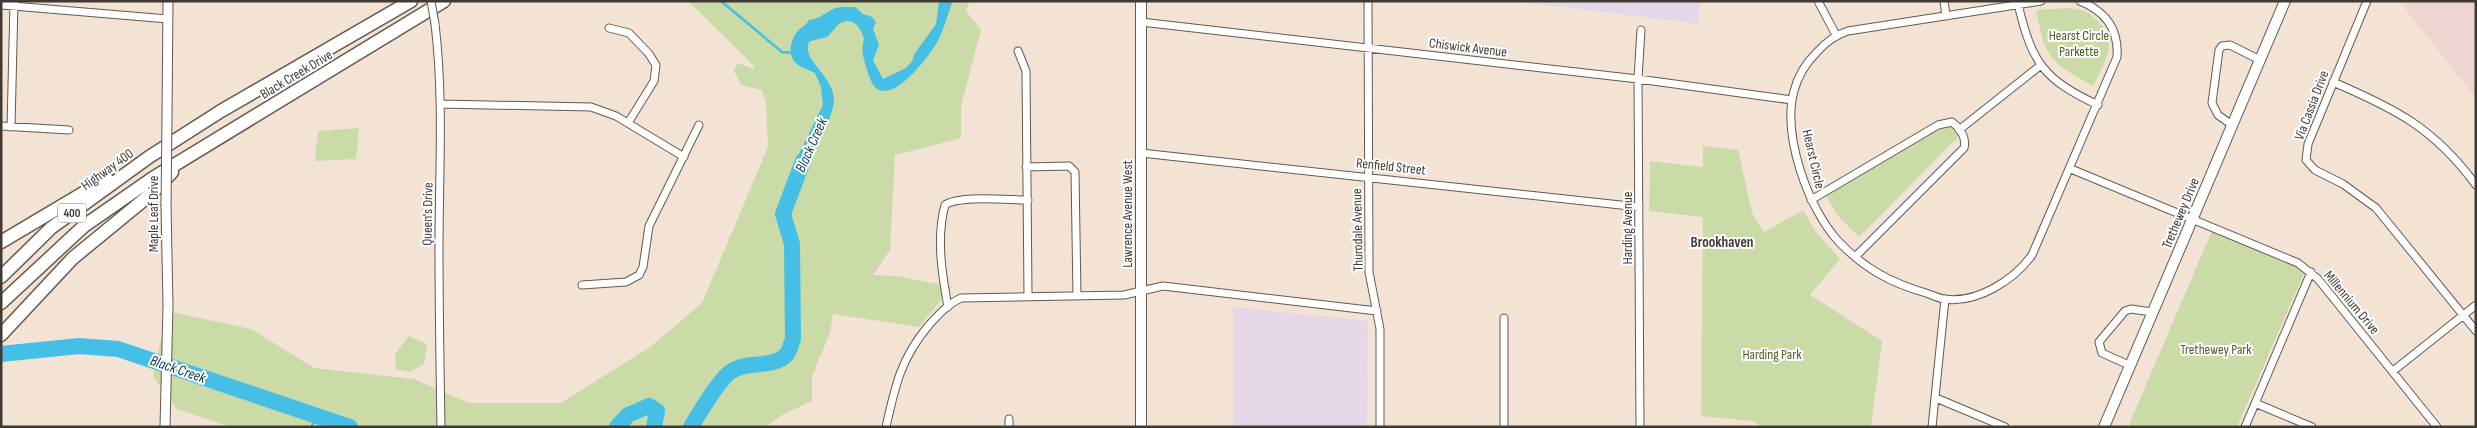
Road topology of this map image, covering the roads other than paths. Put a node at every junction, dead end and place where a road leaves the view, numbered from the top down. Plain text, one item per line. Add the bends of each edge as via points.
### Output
1 (168, 1) edge
2 (411, 1) edge
3 (431, 1) edge
4 (444, 1) edge
5 (1141, 1) edge
6 (1368, 1) edge
7 (1818, 1) edge
8 (1944, 1) edge
9 (2041, 1) edge
10 (2080, 1) edge
11 (2285, 1) edge
12 (2366, 1) edge
13 (14, 3) edge
14 (2018, 4) junction
15 (1, 5) edge
16 (1946, 16) junction
17 (168, 20) junction
18 (1141, 22) junction
19 (609, 28) dead end
20 (1641, 30) dead end
21 (1836, 35) junction
22 (1368, 48) junction
23 (1018, 51) dead end
24 (2260, 60) junction
25 (2041, 65) junction
26 (1638, 79) junction
27 (2334, 82) junction
28 (1792, 100) junction
29 (441, 104) junction
30 (2098, 105) junction
31 (628, 123) junction
32 (699, 125) dead end
33 (2232, 125) junction
34 (1, 126) edge
35 (11, 126) junction
36 (69, 130) dead end
37 (1959, 130) junction
38 (164, 148) joint
39 (1140, 153) junction
40 (149, 157) junction
41 (684, 157) junction
42 (184, 159) junction
43 (1026, 167) junction
44 (2071, 168) junction
45 (1369, 176) junction
46 (2476, 185) edge
47 (1028, 200) junction
48 (1811, 200) junction
49 (1640, 206) junction
50 (2193, 219) junction
51 (1, 242) edge
52 (1855, 257) junction
53 (2310, 272) junction
54 (1, 277) edge
55 (582, 285) dead end
56 (1140, 290) junction
57 (1028, 296) junction
58 (1077, 296) junction
59 (1945, 299) junction
60 (1, 303) edge
61 (2476, 305) edge
62 (948, 306) junction
63 (1377, 311) junction
64 (2152, 312) junction
65 (2463, 315) junction
66 (1504, 318) dead end
67 (2476, 331) edge
68 (4, 332) edge
69 (2129, 366) junction
70 (2393, 371) junction
71 (1936, 398) junction
72 (2255, 403) junction
73 (1009, 418) dead end
74 (165, 427) edge
75 (441, 427) edge
76 (886, 427) edge
77 (1010, 427) edge
78 (1141, 427) edge
79 (1380, 427) edge
80 (1504, 427) edge
81 (1640, 427) edge
82 (1932, 427) edge
83 (2005, 427) edge
84 (2104, 427) edge
85 (2245, 427) edge
86 (2312, 427) edge
87 (2437, 427) edge

1 - 17 street, Maple Leaf Drive
2 - 38 highway, Black Creek Drive via 221,111
3 - 29 street, Queen's Drive, bridge via 440,67
4 - 42 highway, Black Creek Drive
5 - 18 main road, Lawrence Avenue West
6 - 22 street, Thurodale Avenue
7 - 21 street
8 - 16 street
9 - 14 street, Hearst Circle
10 - 30 street, Hearst Circle via 2104,16 2117,38 2117,57
11 - 24 main road, Trethewey Drive
12 - 27 street, Via Cassia Drive
13 - 15 street
13 - 17 street
13 - 35 street
14 - 16 street, Hearst Circle
14 - 25 street via 2022,25
16 - 21 street, Hearst Circle via 1872,26
17 - 74 street, Maple Leaf Drive, bridge
18 - 22 street, Chiswick Avenue
18 - 39 main road, Lawrence Avenue West
19 - 31 street via 628,33 656,65 654,81
20 - 26 street, Harding Avenue
21 - 28 street, Hearst Circle via 1807,63 1799,76
22 - 26 street, Chiswick Avenue
22 - 45 street, Thurodale Avenue
23 - 43 street via 1026,71
24 - 33 main road, Trethewey Drive
24 - 33 street via 2230,45 2219,50 2212,103 2218,115
25 - 30 street via 2057,82
25 - 37 street
26 - 28 street, Chiswick Avenue
26 - 49 street, Harding Avenue
27 - 46 street via 2397,111 2443,146
27 - 65 street, Via Cassia Drive via 2308,144 2306,160 2314,170 2343,184 2376,208
28 - 48 street, Hearst Circle via 1796,153
29 - 31 street via 578,105 606,112
29 - 75 street, Queen's Drive
30 - 44 street, Hearst Circle
31 - 41 street
32 - 41 street
33 - 50 main road, Trethewey Drive
34 - 35 street
35 - 36 street
37 - 48 street via 1952,122 1938,125
37 - 52 street via 1965,140 1964,148
38 - 40 highway, Highway 400 / 400
39 - 45 street, Renfield Street
39 - 56 main road, Lawrence Avenue West
40 - 51 highway
40 - 54 highway, Highway 400 / 400 via 51,228
41 - 55 street via 649,226 639,275 626,282
42 - 60 highway, Black Creek Drive / 400 via 84,226
42 - 68 highway via 151,194 73,258
43 - 47 street
43 - 58 street via 1068,166 1075,172
44 - 50 street
44 - 59 street, Hearst Circle via 2032,255 2020,270 1983,292
45 - 49 street, Renfield Street
45 - 63 street, Thurodale Avenue via 1369,272
47 - 57 street
47 - 62 street via 968,200 945,205 942,277
48 - 52 street, Hearst Circle via 1823,222
49 - 81 street, Harding Avenue
50 - 53 street, Millennium Drive via 2298,263
50 - 64 main road, Trethewey Drive
52 - 59 street, Hearst Circle via 1899,285
53 - 70 street, Millennium Drive
53 - 72 street
56 - 58 street via 1124,295
56 - 63 street via 1163,286
56 - 78 main road, Lawrence Avenue West
57 - 58 street
57 - 62 street via 971,296
59 - 71 street
61 - 65 street
62 - 76 street via 922,334 902,365
63 - 79 street, Thurodale Avenue via 1380,329
64 - 69 main road, Trethewey Drive
64 - 69 street via 2131,309 2125,312 2099,342 2102,352
65 - 67 street, Via Cassia Drive
65 - 70 street
66 - 80 street
69 - 84 main road, Trethewey Drive
70 - 87 street, Millennium Drive
71 - 82 street
71 - 83 street
72 - 85 street
72 - 86 street
73 - 77 street

